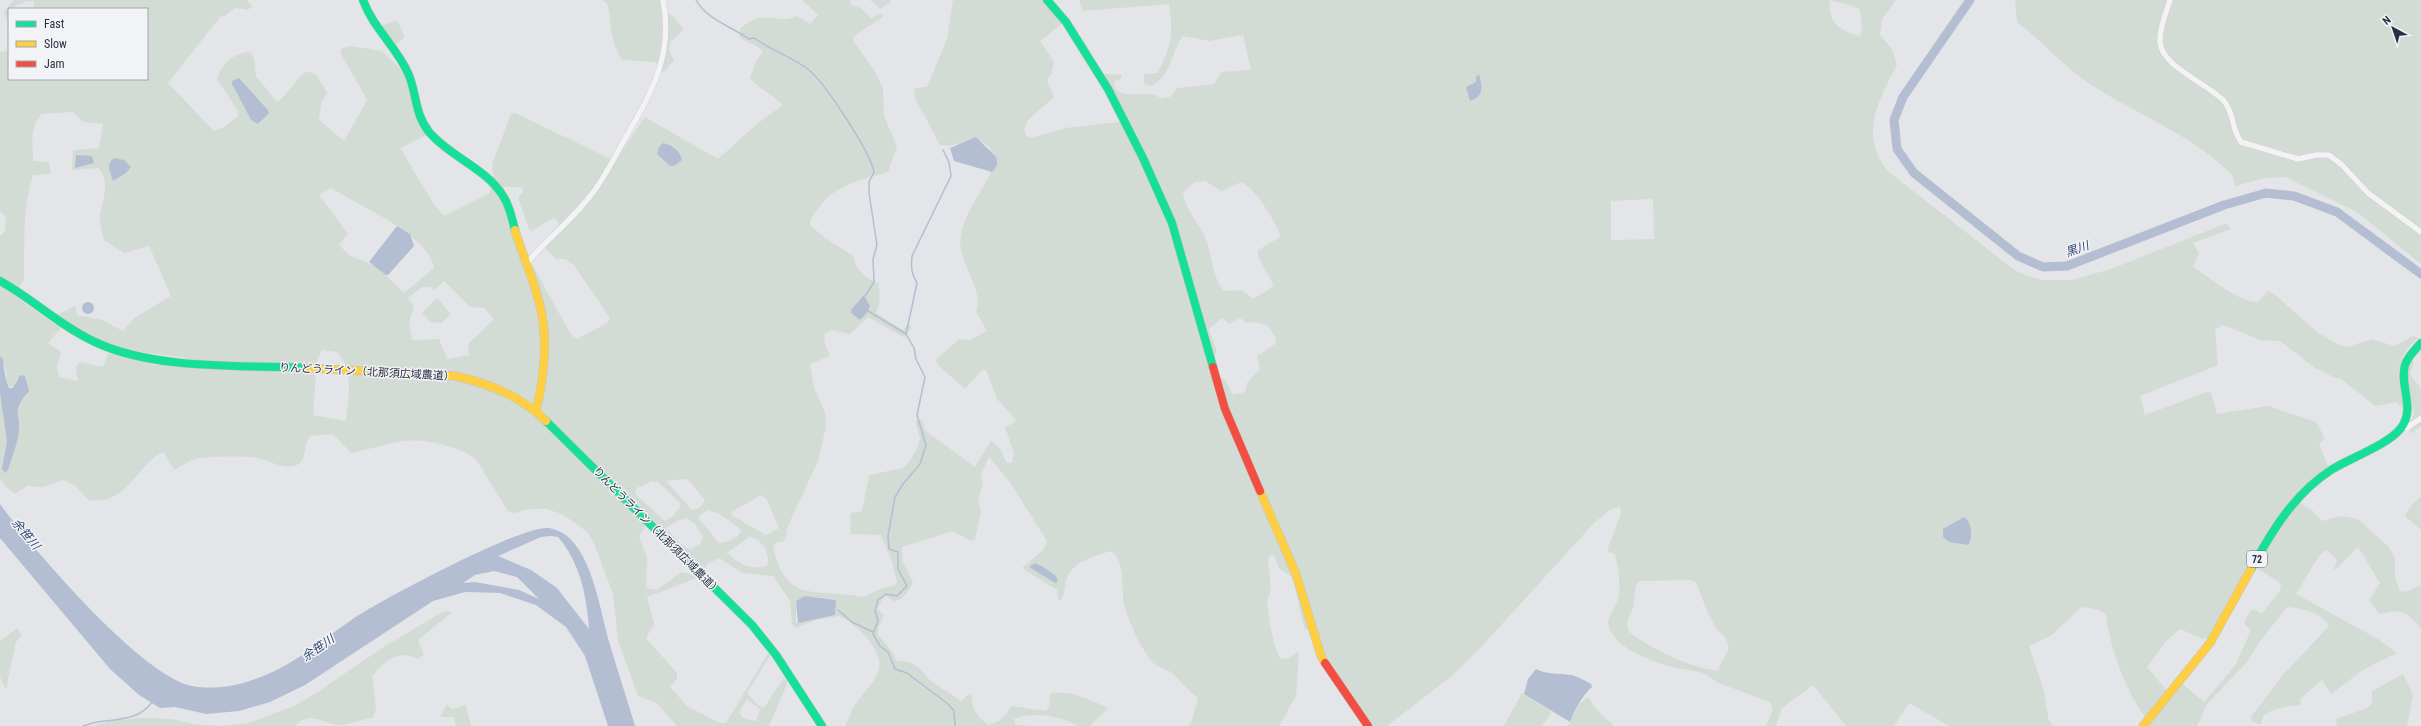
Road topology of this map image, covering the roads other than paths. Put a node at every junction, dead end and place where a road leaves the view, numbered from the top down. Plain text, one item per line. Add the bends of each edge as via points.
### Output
1 (363, 0) edge
2 (663, 0) edge
3 (1047, 0) edge
4 (2170, 0) edge
5 (2421, 232) edge
6 (527, 263) junction
7 (0, 281) edge
8 (2421, 343) edge
9 (536, 411) junction
10 (2421, 418) edge
11 (2403, 426) junction
12 (822, 726) edge
13 (1368, 726) edge
14 (2143, 726) edge

1 - 6 street via 374,24 409,75 415,107 421,121 448,151 494,186 506,200
2 - 6 street via 666,29 660,70 642,112 592,194 544,242
3 - 13 street via 1066,22 1108,89 1172,223 1224,409 1294,567 1321,656
4 - 5 street via 2161,34 2162,50 2171,62 2215,92 2229,107 2237,137 2241,142 2298,159 2316,154 2329,155 2342,165 2368,194
6 - 9 street via 541,309 545,334 541,392
7 - 9 street, りんどうライン（北那須広域農道） via 74,332 128,355 163,361 455,376 498,388
8 - 11 street via 2410,355 2404,369 2410,404
9 - 12 street, りんどうライン（北那須広域農道） via 752,625 776,656
10 - 11 street via 2407,428
11 - 14 street, 72 via 2385,440 2322,476 2292,505 2271,534 2217,632 2189,672

